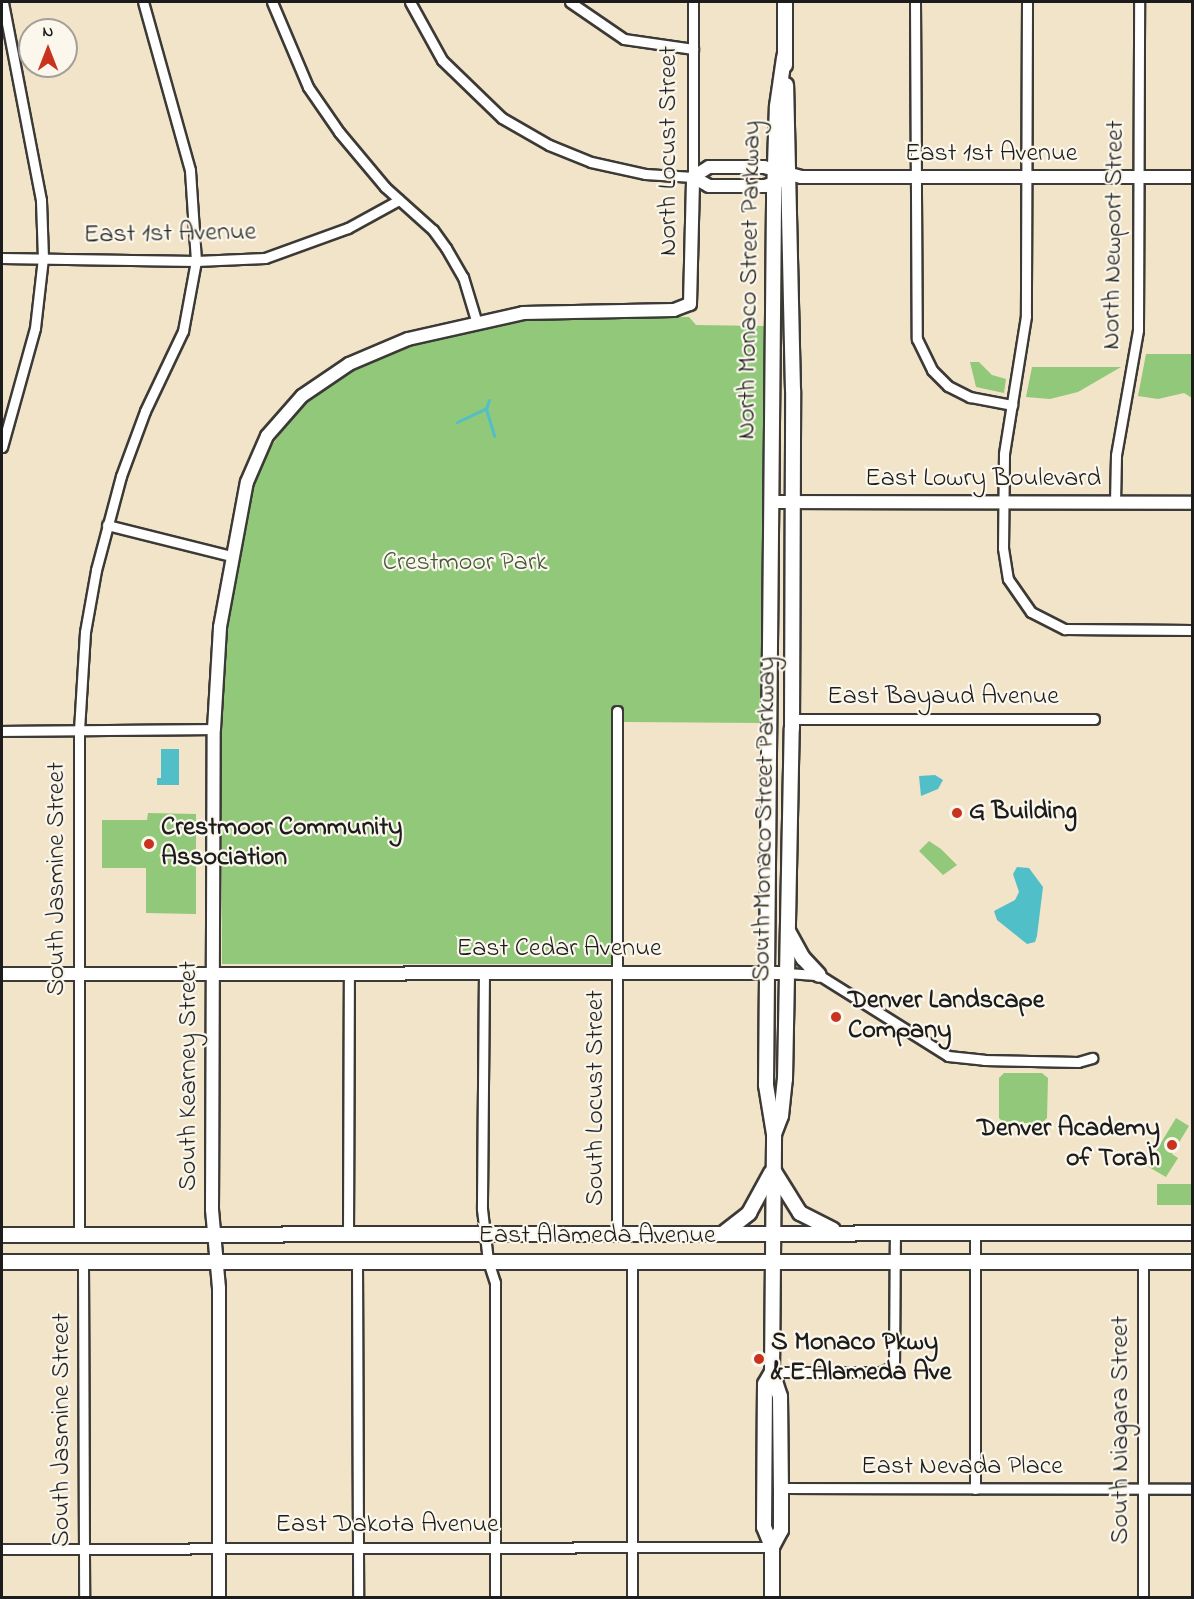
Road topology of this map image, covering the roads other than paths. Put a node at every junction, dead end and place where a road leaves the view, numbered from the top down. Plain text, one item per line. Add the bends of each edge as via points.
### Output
1 (3, 2) edge
2 (142, 2) edge
3 (272, 2) edge
4 (410, 2) edge
5 (570, 2) edge
6 (693, 2) edge
7 (785, 2) edge
8 (915, 2) edge
9 (1027, 2) edge
10 (1139, 2) edge
11 (693, 49) junction
12 (784, 58) junction
13 (693, 177) junction
14 (774, 177) junction
15 (789, 177) junction
16 (915, 177) junction
17 (1027, 177) junction
18 (1139, 177) junction
19 (1192, 177) edge
20 (399, 200) junction
21 (2, 258) edge
22 (43, 258) junction
23 (196, 261) junction
24 (693, 300) joint
25 (476, 321) junction
26 (1012, 405) junction
27 (2, 447) edge
28 (773, 502) junction
29 (793, 502) junction
30 (1003, 502) junction
31 (1115, 503) junction
32 (1192, 503) edge
33 (107, 525) junction
34 (231, 556) junction
35 (1192, 630) edge
36 (772, 643) junction
37 (617, 711) dead end
38 (792, 719) junction
39 (1094, 719) dead end
40 (772, 728) junction
41 (214, 729) junction
42 (79, 730) junction
43 (2, 731) edge
44 (791, 794) junction
45 (788, 931) junction
46 (484, 972) junction
47 (619, 972) junction
48 (213, 973) junction
49 (349, 973) junction
50 (768, 973) junction
51 (787, 973) junction
52 (2, 974) edge
53 (79, 974) junction
54 (819, 975) junction
55 (1092, 1058) dead end
56 (774, 1134) junction
57 (773, 1168) junction
58 (723, 1233) junction
59 (772, 1233) junction
60 (847, 1233) junction
61 (895, 1233) junction
62 (975, 1233) junction
63 (1192, 1233) edge
64 (488, 1234) junction
65 (617, 1234) junction
66 (2, 1235) edge
67 (79, 1235) junction
68 (215, 1235) junction
69 (348, 1235) junction
70 (488, 1261) junction
71 (632, 1261) junction
72 (895, 1261) junction
73 (2, 1262) edge
74 (217, 1262) junction
75 (357, 1262) junction
76 (772, 1262) junction
77 (975, 1262) junction
78 (1143, 1262) junction
79 (1192, 1262) edge
80 (83, 1263) junction
81 (772, 1372) junction
82 (781, 1488) junction
83 (975, 1489) junction
84 (1143, 1489) junction
85 (1192, 1489) edge
86 (495, 1547) junction
87 (632, 1547) junction
88 (772, 1547) junction
89 (219, 1548) junction
90 (358, 1548) junction
91 (2, 1549) edge
92 (84, 1549) junction
93 (84, 1598) edge
94 (219, 1598) edge
95 (358, 1598) edge
96 (495, 1598) edge
97 (632, 1598) edge
98 (772, 1598) edge
99 (1143, 1598) edge

1 - 22 street via 41,200
2 - 23 street, South Jasmine Street via 190,170
3 - 20 street via 308,87 339,132
4 - 13 street via 442,60 502,118 549,145 591,162 645,174
5 - 11 street via 624,39
6 - 11 street, North Locust Street
7 - 12 main road, North Monaco Street Parkway
8 - 16 street
9 - 17 street
10 - 18 street, North Newport Street
11 - 13 street, North Locust Street
12 - 14 main road, North Monaco Street Parkway
12 - 15 main road, North Monaco Street Parkway
13 - 14 street, East 1st Avenue via 706,186
13 - 14 street, East 1st Avenue via 709,167
13 - 24 street, North Locust Street
14 - 15 street, East 1st Avenue
14 - 28 main road, North Monaco Street Parkway
15 - 16 street, East 1st Avenue
15 - 29 main road, North Monaco Street Parkway
16 - 17 street, East 1st Avenue
16 - 26 street via 915,320 919,346 932,370 948,386 970,397
17 - 18 street, East 1st Avenue
17 - 26 street via 1026,328
18 - 19 street, East 1st Avenue
18 - 31 street, North Newport Street via 1137,339 1118,442
20 - 23 street, East 1st Avenue via 348,228 265,258
20 - 25 street via 433,230 446,248 463,277
21 - 22 street, East 1st Avenue
22 - 23 street, East 1st Avenue
22 - 27 street via 24,377
23 - 33 street, South Jasmine Street via 183,331 145,411
24 - 25 street, South Kearney Street via 674,310 556,310
25 - 34 street, South Kearney Street via 375,352 349,364 302,396 267,436 255,458
26 - 30 street via 1004,454
28 - 29 street, East Lowry Boulevard
28 - 36 main road, South Monaco Street Parkway
29 - 30 street, East Lowry Boulevard
29 - 38 main road, South Monaco Street Parkway
30 - 31 street, East Lowry Boulevard
30 - 35 street via 1008,579 1017,597 1039,618 1055,627 1082,632
31 - 32 street, East Lowry Boulevard
33 - 34 street
33 - 42 street, South Jasmine Street via 85,632
34 - 41 street, South Kearney Street via 220,627
36 - 38 main road via 780,672 781,704
36 - 40 main road, South Monaco Street Parkway
37 - 47 street, South Locust Street
38 - 39 street, East Bayaud Avenue
38 - 44 main road, South Monaco Street Parkway
40 - 44 main road via 780,732 783,740 783,770
40 - 50 main road, South Monaco Street Parkway
41 - 42 street
41 - 48 street, South Kearney Street
42 - 43 street
42 - 53 street, South Jasmine Street
44 - 45 main road, South Monaco Street Parkway
45 - 51 main road, South Monaco Street Parkway
45 - 54 main road via 803,958
46 - 47 street, East Cedar Avenue
46 - 49 street, East Cedar Avenue
46 - 64 street via 482,1209
47 - 50 street, East Cedar Avenue
47 - 65 street, South Locust Street
48 - 49 street, East Cedar Avenue
48 - 53 street, East Cedar Avenue
48 - 68 street, South Kearney Street
49 - 69 street
50 - 51 street, East Cedar Avenue
50 - 56 main road, South Monaco Street Parkway via 766,1090
51 - 54 street, East Cedar Avenue
51 - 56 main road, South Monaco Street Parkway via 784,1091
52 - 53 street, East Cedar Avenue
53 - 67 street, South Jasmine Street
54 - 55 street, East Cedar Avenue via 948,1056 1078,1062
56 - 57 main road, South Monaco Street Parkway
57 - 58 main road via 749,1213
57 - 59 main road, South Monaco Street Parkway
57 - 60 main road via 785,1195 800,1213 820,1226
58 - 59 main road, East Alameda Avenue
58 - 65 main road, East Alameda Avenue
59 - 60 main road, East Alameda Avenue
59 - 76 main road, South Monaco Street Parkway
60 - 61 main road, East Alameda Avenue
61 - 62 main road, East Alameda Avenue
61 - 72 street
62 - 63 main road, East Alameda Avenue
62 - 77 street
64 - 65 main road, East Alameda Avenue
64 - 69 main road, East Alameda Avenue
64 - 70 street
66 - 67 main road, East Alameda Avenue
67 - 68 main road, East Alameda Avenue
68 - 69 main road, East Alameda Avenue
68 - 74 street, South Kearney Street
70 - 71 main road, East Alameda Avenue
70 - 75 main road, East Alameda Avenue
70 - 86 street via 495,1283
71 - 76 main road, East Alameda Avenue
71 - 87 street
72 - 76 main road, East Alameda Avenue
72 - 77 main road, East Alameda Avenue
72 - 81 street via 894,1366 881,1372
73 - 80 main road, East Alameda Avenue
74 - 75 main road, East Alameda Avenue
74 - 80 main road, East Alameda Avenue
74 - 89 street, South Kearney Street
75 - 90 street
76 - 81 main road, South Monaco Street Parkway
77 - 78 main road, East Alameda Avenue
77 - 83 street
78 - 79 main road, East Alameda Avenue
78 - 84 street, South Niagara Street
80 - 92 street, South Jasmine Street
81 - 82 main road via 780,1396
81 - 88 main road via 765,1384 764,1528
82 - 83 street, East Nevada Place
82 - 88 main road via 781,1530
83 - 84 street, East Nevada Place
84 - 85 street, East Nevada Place
84 - 99 street, South Niagara Street
86 - 87 street, East Dakota Avenue
86 - 90 street, East Dakota Avenue
86 - 96 street
87 - 88 street, East Dakota Avenue
87 - 97 street
88 - 98 main road
89 - 90 street, East Dakota Avenue
89 - 92 street, East Dakota Avenue
89 - 94 street, South Kearney Street
90 - 95 street
91 - 92 street, East Dakota Avenue
92 - 93 street, South Jasmine Street

